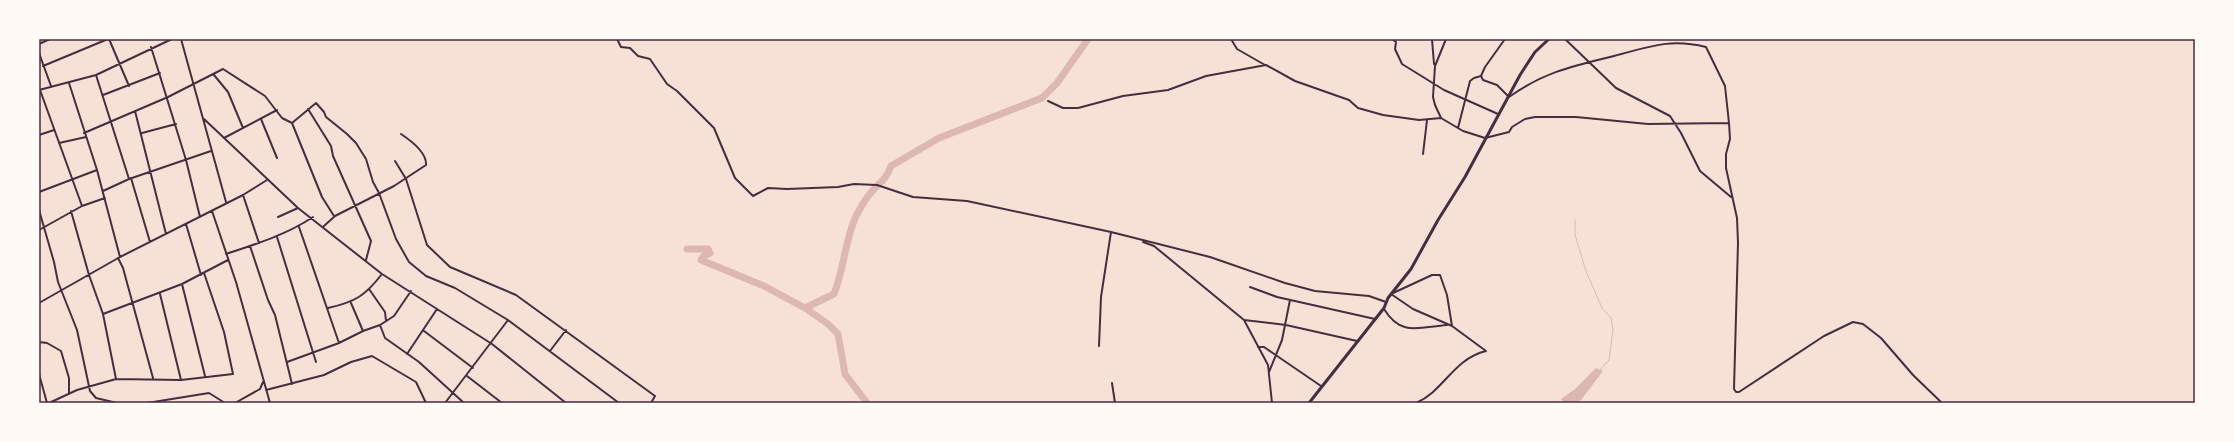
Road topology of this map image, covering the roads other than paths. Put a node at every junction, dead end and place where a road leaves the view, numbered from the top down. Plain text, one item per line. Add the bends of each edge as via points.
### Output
1 (50, 39) edge
2 (108, 39) edge
3 (172, 39) edge
4 (181, 39) edge
5 (617, 39) edge
6 (1231, 39) edge
7 (1392, 39) edge
8 (1432, 39) edge
9 (1446, 39) edge
10 (1505, 39) edge
11 (1548, 39) edge
12 (1565, 39) edge
13 (1396, 40) edge
14 (39, 44) edge
15 (151, 47) junction
16 (39, 53) edge
17 (1588, 62) junction
18 (120, 63) junction
19 (41, 65) edge
20 (1266, 66) junction
21 (1435, 66) junction
22 (160, 73) junction
23 (213, 75) junction
24 (96, 76) junction
25 (1481, 76) junction
26 (69, 83) junction
27 (195, 84) junction
28 (1435, 84) junction
29 (51, 86) junction
30 (129, 86) junction
31 (39, 90) edge
32 (103, 96) junction
33 (168, 97) junction
34 (1509, 97) junction
35 (1465, 100) junction
36 (1048, 101) dead end
37 (308, 109) junction
38 (277, 110) junction
39 (135, 111) junction
40 (1498, 114) junction
41 (1441, 118) junction
42 (204, 119) junction
43 (261, 119) junction
44 (1427, 120) junction
45 (111, 122) junction
46 (292, 123) junction
47 (1676, 123) junction
48 (1729, 123) junction
49 (176, 124) junction
50 (243, 128) junction
51 (1458, 128) junction
52 (54, 130) junction
53 (84, 133) junction
54 (142, 133) junction
55 (401, 134) dead end
56 (39, 135) edge
57 (86, 137) junction
58 (224, 138) junction
59 (1485, 138) junction
60 (58, 143) junction
61 (211, 151) junction
62 (1423, 154) dead end
63 (277, 158) dead end
64 (186, 160) junction
65 (395, 161) dead end
66 (97, 170) junction
67 (151, 171) junction
68 (130, 178) junction
69 (406, 179) junction
70 (71, 180) junction
71 (267, 180) junction
72 (104, 191) junction
73 (39, 192) edge
74 (379, 193) junction
75 (243, 195) junction
76 (105, 198) junction
77 (1732, 198) junction
78 (226, 202) junction
79 (82, 206) junction
80 (355, 206) junction
81 (298, 208) junction
82 (39, 210) edge
83 (212, 210) junction
84 (71, 211) junction
85 (335, 216) junction
86 (200, 217) junction
87 (278, 217) dead end
88 (313, 218) junction
89 (186, 224) junction
90 (324, 226) junction
91 (44, 227) junction
92 (299, 227) junction
93 (39, 230) edge
94 (1111, 232) junction
95 (166, 234) junction
96 (277, 237) junction
97 (1133, 238) junction
98 (150, 242) junction
99 (259, 243) junction
100 (250, 246) junction
101 (226, 254) junction
102 (119, 258) junction
103 (228, 260) junction
104 (366, 260) junction
105 (204, 273) junction
106 (382, 274) junction
107 (89, 275) junction
108 (201, 275) junction
109 (182, 284) junction
110 (1250, 287) dead end
111 (62, 289) junction
112 (369, 289) junction
113 (412, 291) junction
114 (160, 294) junction
115 (1391, 294) junction
116 (1290, 300) junction
117 (39, 301) edge
118 (1386, 302) junction
119 (351, 303) junction
120 (133, 304) junction
121 (328, 308) junction
122 (1384, 308) junction
123 (437, 309) junction
124 (103, 314) junction
125 (1376, 319) junction
126 (508, 320) junction
127 (1244, 320) junction
128 (386, 321) junction
129 (380, 325) junction
130 (1286, 325) junction
131 (1448, 325) junction
132 (1452, 326) junction
133 (363, 330) junction
134 (566, 330) junction
135 (424, 331) junction
136 (1357, 341) junction
137 (39, 342) edge
138 (339, 343) junction
139 (492, 344) junction
140 (1099, 346) dead end
141 (1258, 347) junction
142 (550, 352) junction
143 (312, 353) junction
144 (407, 354) junction
145 (1276, 356) junction
146 (287, 362) junction
147 (316, 362) dead end
148 (473, 368) junction
149 (1269, 373) junction
150 (39, 374) edge
151 (467, 376) junction
152 (205, 377) junction
153 (153, 378) junction
154 (116, 379) junction
155 (181, 380) junction
156 (263, 380) junction
157 (1112, 383) dead end
158 (292, 384) junction
159 (88, 386) junction
160 (1321, 386) junction
161 (70, 387) junction
162 (77, 390) junction
163 (266, 390) junction
164 (454, 392) junction
165 (69, 394) junction
166 (48, 403) edge
167 (118, 403) edge
168 (147, 403) edge
169 (225, 403) edge
170 (235, 403) edge
171 (270, 403) edge
172 (426, 403) edge
173 (445, 403) edge
174 (464, 403) edge
175 (502, 403) edge
176 (566, 403) edge
177 (619, 403) edge
178 (651, 403) edge
179 (1115, 403) edge
180 (1272, 403) edge
181 (1309, 403) edge
182 (1416, 403) edge
183 (1942, 403) edge

1 - 14 street
2 - 18 street
2 - 19 street
3 - 15 street
4 - 27 street
5 - 94 street via 621,47 630,48 638,56 650,59 667,84 714,128 735,178 752,196 768,188 787,190 854,184 877,185 913,197 967,201
6 - 20 street via 1237,49
7 - 13 street
8 - 21 street
9 - 21 street
10 - 25 street via 1485,66
11 - 34 street via 1535,52
12 - 17 street
13 - 28 street via 1394,49 1402,64
15 - 18 street
15 - 22 street
16 - 19 street
17 - 34 street via 1561,68
17 - 47 street via 1626,95 1658,108
17 - 48 street via 1653,44 1693,44 1706,47 1725,86
18 - 24 street
18 - 30 street
19 - 29 street
20 - 36 street via 1206,76 1168,90 1123,96 1078,108 1063,108
20 - 44 street via 1295,81 1349,100 1358,108 1383,115
21 - 28 street
22 - 30 street
22 - 33 street
23 - 27 street
23 - 38 street via 223,69 265,96
23 - 50 street via 228,92
24 - 26 street
24 - 32 street
25 - 34 street
25 - 35 street via 1470,81
26 - 29 street
26 - 53 street
27 - 33 street
27 - 42 street
28 - 35 street
28 - 41 street via 1433,97
29 - 31 street
30 - 32 street
31 - 52 street
32 - 45 street
33 - 39 street
33 - 49 street
34 - 40 street
35 - 40 street
35 - 51 street
37 - 46 street
37 - 74 street via 316,103 326,117 356,143 366,159
37 - 80 street via 331,146 332,156
38 - 43 street
38 - 46 street via 282,118
39 - 45 street
39 - 54 street
40 - 59 street
41 - 44 street
41 - 51 street
42 - 58 street
42 - 61 street
43 - 50 street
43 - 63 street
44 - 62 street
45 - 53 street
45 - 68 street
46 - 85 street via 322,197
47 - 48 street
47 - 59 street via 1613,122 1570,116 1535,117 1525,119 1509,132
47 - 77 street via 1700,171
48 - 77 street via 1730,139 1726,168
49 - 54 street
49 - 64 street
50 - 58 street
51 - 59 street
52 - 56 street
52 - 60 street
53 - 57 street
54 - 67 street
55 - 69 street via 410,139 427,162
57 - 60 street
57 - 66 street
58 - 71 street
59 - 115 street via 1465,178 1410,269
60 - 70 street
61 - 64 street
61 - 78 street
64 - 67 street
64 - 86 street
65 - 69 street
66 - 70 street
66 - 72 street
67 - 68 street
67 - 95 street
68 - 72 street
68 - 98 street
69 - 74 street
69 - 134 street via 427,245 435,254 450,268 516,295
70 - 73 street
70 - 79 street
71 - 75 street
71 - 81 street
72 - 76 street
74 - 80 street
74 - 126 street via 396,239 409,262 426,276 455,288
75 - 78 street
75 - 99 street
76 - 79 street
76 - 102 street
77 - 183 street via 1737,218 1738,243 1735,391 1739,392 1824,336 1853,322 1863,324 1881,338
78 - 83 street
79 - 84 street
80 - 85 street
80 - 104 street via 371,241
81 - 87 street
81 - 88 street
82 - 91 street
83 - 86 street
83 - 101 street
84 - 91 street
84 - 107 street
85 - 90 street
86 - 89 street
88 - 90 street
88 - 92 street
89 - 95 street
89 - 108 street
90 - 104 street
91 - 93 street
91 - 111 street
92 - 96 street
92 - 121 street
94 - 97 street
94 - 140 street via 1101,297
95 - 98 street
96 - 99 street
96 - 143 street
97 - 118 street via 1210,257 1315,291 1369,296
97 - 127 street via 1154,246
98 - 102 street
99 - 100 street
100 - 101 street
100 - 146 street via 275,315
101 - 103 street
102 - 107 street
102 - 120 street
103 - 105 street
103 - 156 street
104 - 106 street
105 - 108 street
105 - 152 street via 224,332 234,373
106 - 112 street
106 - 113 street
107 - 111 street
107 - 124 street
108 - 109 street
109 - 114 street
109 - 152 street
110 - 116 street
111 - 117 street
111 - 159 street via 77,330
112 - 119 street
112 - 128 street via 385,312
113 - 123 street
113 - 128 street via 394,316
114 - 120 street
114 - 155 street
115 - 118 street
115 - 131 street via 1413,309
115 - 132 street via 1432,275 1440,275 1448,296
116 - 125 street
116 - 130 street
118 - 122 street
119 - 121 street
119 - 133 street
120 - 124 street
120 - 153 street
121 - 138 street
122 - 125 street
122 - 131 street via 1398,326 1408,329
123 - 135 street
123 - 139 street
124 - 154 street
125 - 136 street
126 - 139 street
126 - 142 street
127 - 130 street
127 - 141 street
128 - 129 street
129 - 133 street
129 - 144 street via 385,338
130 - 136 street
130 - 145 street
131 - 132 street
132 - 182 street via 1486,351 1458,365 1430,395
133 - 138 street
134 - 142 street
134 - 178 street via 654,396
135 - 144 street
135 - 148 street
136 - 160 street
137 - 161 street via 61,350
138 - 143 street
139 - 148 street
139 - 176 street
141 - 145 street via 1264,347
141 - 149 street via 1268,365
142 - 177 street
143 - 146 street
143 - 147 street
144 - 164 street
145 - 149 street
145 - 160 street
146 - 158 street
148 - 151 street
149 - 180 street
150 - 166 street
151 - 164 street
151 - 175 street
152 - 155 street
153 - 154 street
153 - 155 street
154 - 159 street
156 - 163 street
156 - 170 street via 260,389
157 - 179 street
158 - 163 street
158 - 172 street via 372,356 416,382
159 - 162 street
159 - 167 street via 96,398
160 - 181 street
161 - 162 street
161 - 165 street
162 - 165 street
163 - 171 street
164 - 173 street
164 - 174 street
165 - 166 street
168 - 169 street via 209,393

